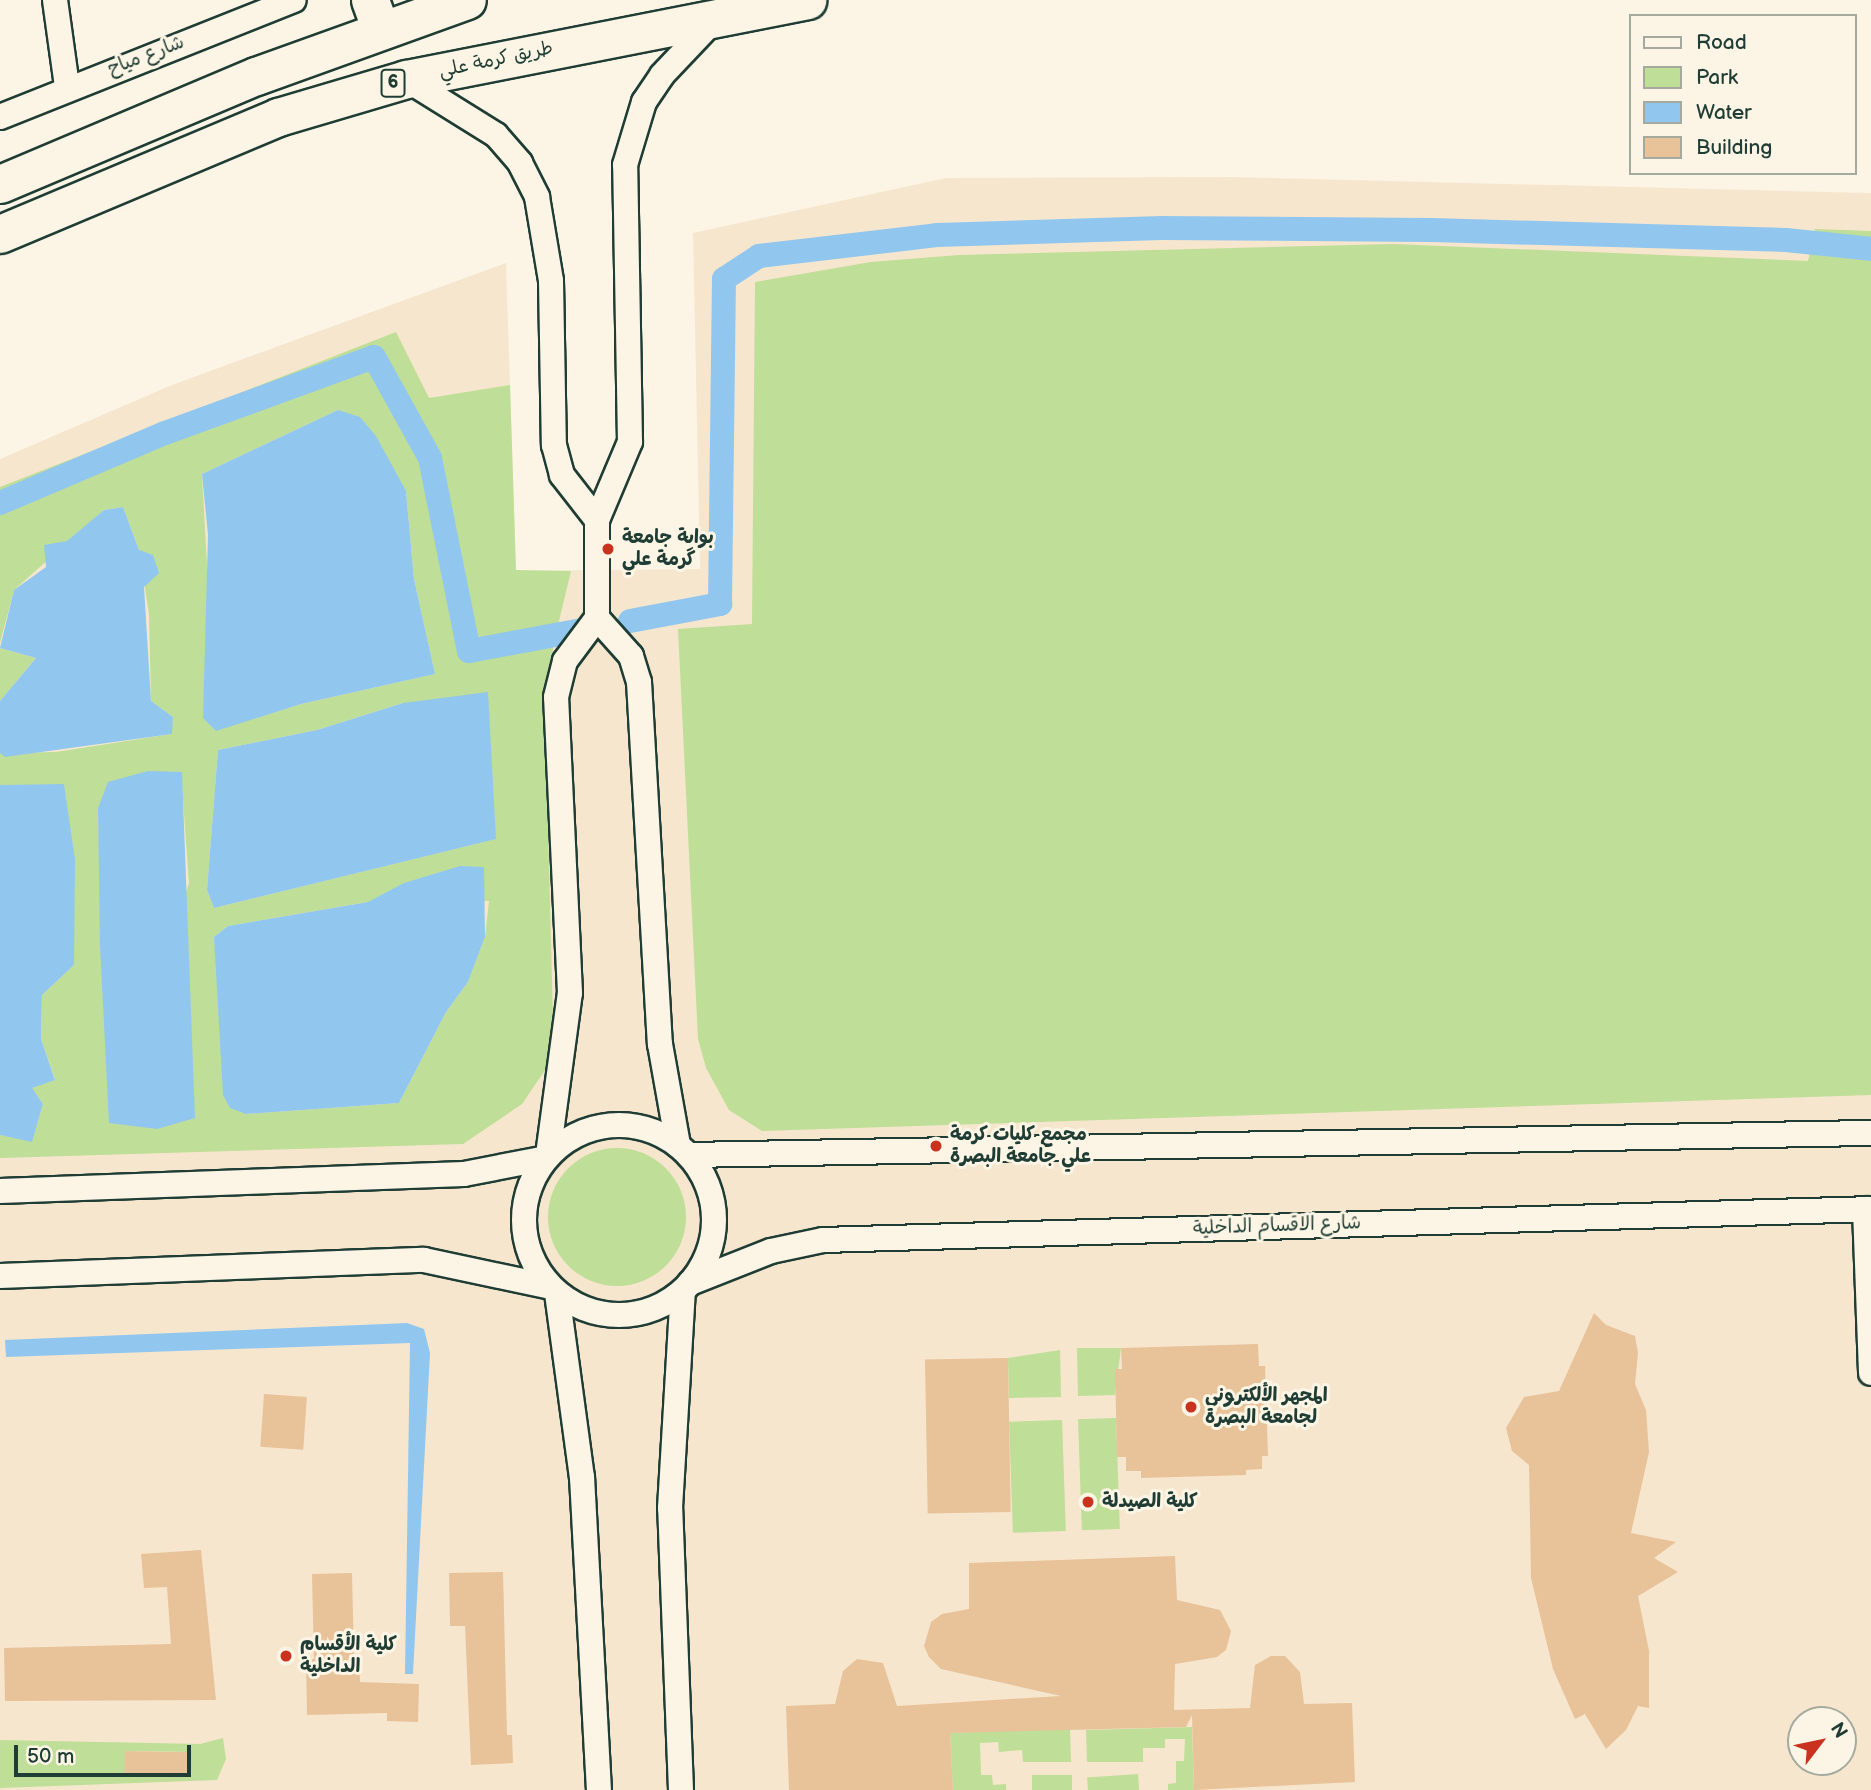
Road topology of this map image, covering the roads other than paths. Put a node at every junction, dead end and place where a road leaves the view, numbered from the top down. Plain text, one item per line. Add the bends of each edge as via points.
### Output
1 (55, 0) edge
2 (294, 0) edge
3 (467, 0) edge
4 (807, 0) edge
5 (242, 9) edge
6 (720, 13) junction
7 (375, 15) edge
8 (406, 79) junction
9 (67, 87) junction
10 (0, 117) edge
11 (0, 184) edge
12 (0, 234) edge
13 (597, 520) junction
14 (597, 618) junction
15 (1871, 1133) edge
16 (683, 1150) junction
17 (547, 1156) junction
18 (0, 1191) edge
19 (1868, 1209) edge
20 (0, 1276) edge
21 (687, 1287) junction
22 (554, 1290) junction
23 (1871, 1373) edge
24 (598, 1790) edge
25 (681, 1790) edge

1 - 9 street
2 - 5 street, شارع مياح
3 - 7 highway
4 - 6 highway, طريق كرمة علي / 6
5 - 9 street, شارع مياح
6 - 8 highway, طريق كرمة علي / 6
6 - 13 street via 662,75 632,133 624,198 630,442
7 - 11 highway via 256,76
8 - 12 highway, طريق كرمة علي / 6 via 278,117
8 - 13 street via 496,135 520,163 537,197 551,281 554,445 562,475
9 - 10 street, شارع مياح
13 - 14 street
14 - 16 street via 631,656 639,682 660,1044
14 - 17 street via 565,662 556,696 570,993
15 - 16 street
16 - 17 street via 625,1124 597,1126 570,1137
16 - 21 street via 713,1205 713,1233 706,1260
17 - 18 street via 464,1174
17 - 22 street via 528,1190 523,1216 535,1266
19 - 21 street, شارع الاقسام الداخلية via 823,1240 771,1251
19 - 23 street
20 - 22 street via 424,1261
21 - 22 street via 660,1306 607,1315
21 - 25 street via 670,1508
22 - 24 street via 582,1477

